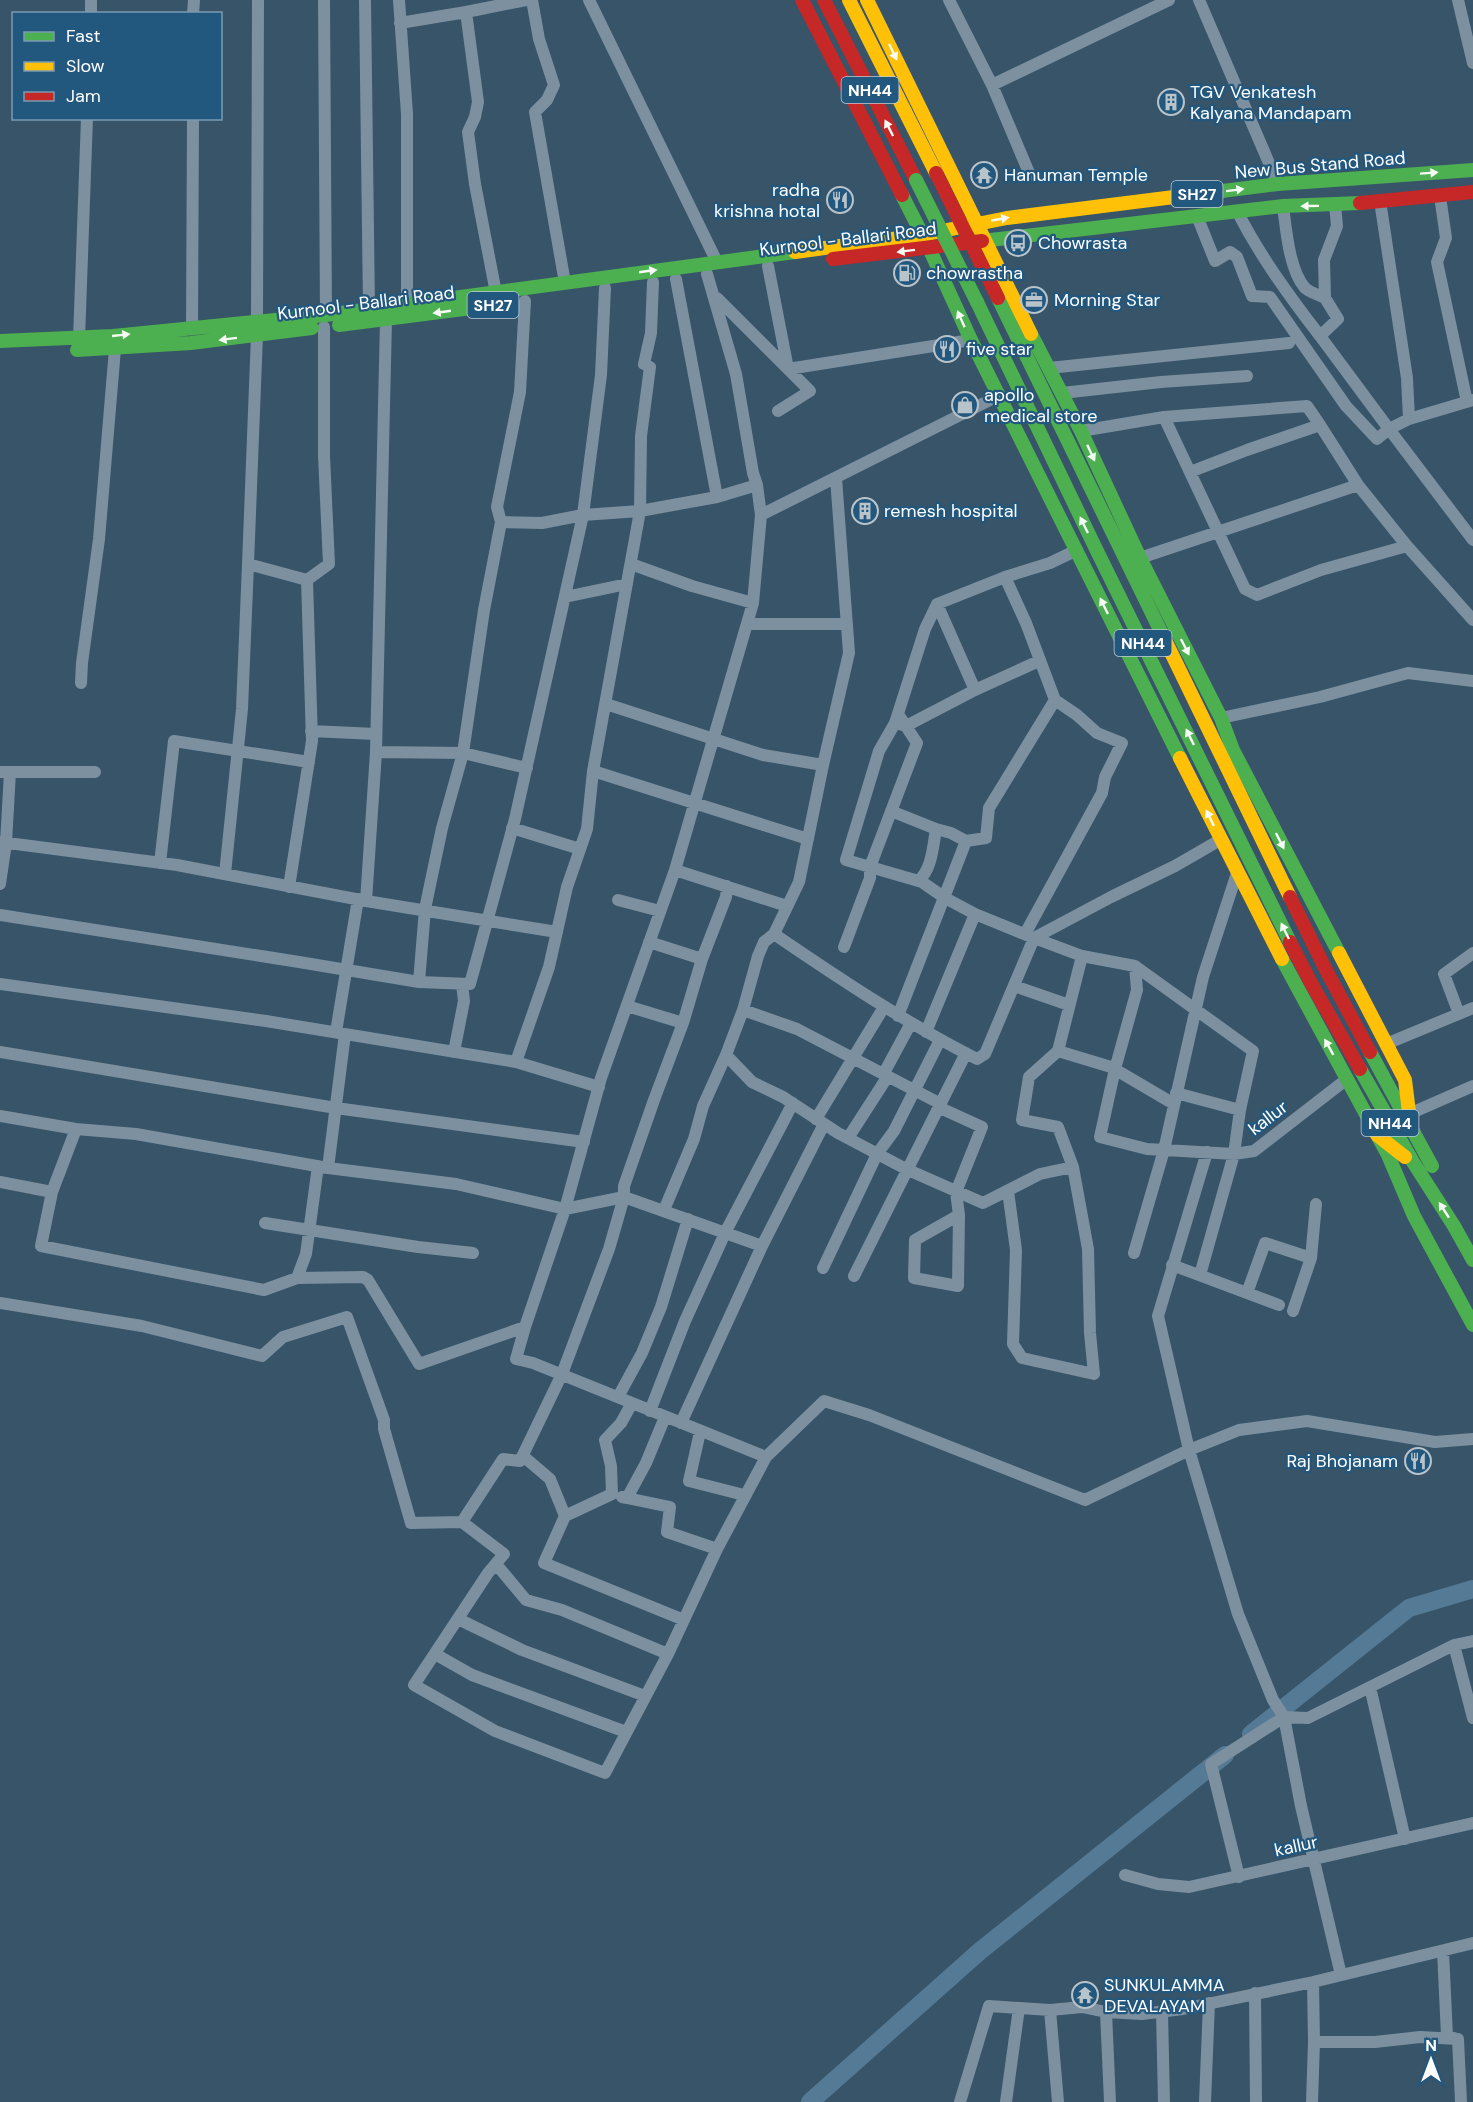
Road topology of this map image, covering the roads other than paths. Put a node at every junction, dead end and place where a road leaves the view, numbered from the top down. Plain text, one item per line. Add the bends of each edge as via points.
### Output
1 (258, 0) edge
2 (324, 0) edge
3 (365, 0) edge
4 (399, 0) edge
5 (526, 0) edge
6 (532, 0) edge
7 (589, 0) edge
8 (802, 0) edge
9 (824, 0) edge
10 (849, 0) edge
11 (867, 0) edge
12 (950, 0) edge
13 (1169, 0) edge
14 (1199, 0) edge
15 (1458, 0) edge
16 (466, 12) junction
17 (400, 23) junction
18 (1473, 63) edge
19 (992, 85) junction
20 (87, 120) edge
21 (193, 120) edge
22 (1473, 170) edge
23 (1030, 175) dead end
24 (1278, 184) junction
25 (1473, 192) edge
26 (1440, 196) junction
27 (1380, 201) junction
28 (1335, 205) junction
29 (1283, 206) junction
30 (1237, 211) junction
31 (1197, 216) junction
32 (977, 224) junction
33 (922, 235) junction
34 (984, 240) junction
35 (929, 248) junction
36 (717, 262) junction
37 (768, 266) junction
38 (707, 274) junction
39 (675, 279) junction
40 (653, 282) junction
41 (565, 283) junction
42 (605, 288) junction
43 (496, 293) junction
44 (714, 295) junction
45 (1325, 298) junction
46 (525, 301) junction
47 (407, 304) junction
48 (369, 309) junction
49 (386, 320) junction
50 (325, 321) junction
51 (192, 328) junction
52 (256, 329) junction
53 (1320, 336) junction
54 (79, 339) junction
55 (971, 340) junction
56 (0, 341) edge
57 (1289, 343) dead end
58 (115, 349) junction
59 (0, 353) edge
60 (1049, 368) junction
61 (788, 369) junction
62 (1247, 376) dead end
63 (1062, 393) junction
64 (1000, 396) junction
65 (1470, 401) edge
66 (778, 411) dead end
67 (1164, 417) junction
68 (1409, 419) junction
69 (1320, 425) junction
70 (1389, 429) junction
71 (1081, 431) junction
72 (1190, 472) junction
73 (836, 478) junction
74 (757, 485) junction
75 (1358, 485) junction
76 (717, 497) junction
77 (640, 511) junction
78 (583, 515) junction
79 (761, 515) junction
80 (501, 522) junction
81 (1217, 532) junction
82 (1473, 540) edge
83 (1407, 546) junction
84 (1077, 550) junction
85 (1140, 558) junction
86 (248, 564) junction
87 (631, 564) junction
88 (1005, 577) junction
89 (307, 580) junction
90 (627, 584) junction
91 (565, 597) junction
92 (753, 603) junction
93 (937, 604) junction
94 (1473, 620) edge
95 (747, 624) junction
96 (847, 624) junction
97 (1039, 661) junction
98 (1473, 681) edge
99 (81, 683) dead end
100 (975, 690) junction
101 (1055, 700) junction
102 (606, 704) junction
103 (1221, 718) junction
104 (899, 721) junction
105 (311, 731) junction
106 (376, 734) junction
107 (713, 740) junction
108 (238, 752) junction
109 (376, 752) junction
110 (463, 753) junction
111 (309, 762) junction
112 (823, 765) junction
113 (527, 768) junction
114 (593, 771) junction
115 (5, 772) edge
116 (95, 772) dead end
117 (695, 802) junction
118 (891, 811) junction
119 (512, 828) junction
120 (936, 829) junction
121 (808, 839) junction
122 (1220, 840) junction
123 (966, 841) junction
124 (3, 842) edge
125 (580, 849) junction
126 (160, 863) junction
127 (870, 867) junction
128 (675, 870) junction
129 (1237, 873) junction
130 (225, 874) junction
131 (918, 880) junction
132 (0, 884) edge
133 (727, 885) junction
134 (289, 886) junction
135 (945, 898) junction
136 (362, 900) junction
137 (618, 900) dead end
138 (787, 906) junction
139 (425, 909) junction
140 (660, 911) junction
141 (975, 914) junction
142 (0, 915) edge
143 (488, 920) junction
144 (557, 932) junction
145 (774, 934) junction
146 (1030, 936) junction
147 (649, 942) junction
148 (844, 947) dead end
149 (1473, 953) edge
150 (1082, 956) junction
151 (702, 959) junction
152 (1135, 966) junction
153 (346, 970) junction
154 (419, 982) junction
155 (0, 984) edge
156 (462, 984) junction
157 (1014, 986) junction
158 (1069, 1005) junction
159 (627, 1006) junction
160 (884, 1007) junction
161 (1196, 1008) junction
162 (1473, 1008) edge
163 (743, 1010) junction
164 (1459, 1014) junction
165 (898, 1016) junction
166 (683, 1023) junction
167 (911, 1023) junction
168 (926, 1032) junction
169 (341, 1033) junction
170 (940, 1040) junction
171 (1386, 1044) junction
172 (1058, 1051) junction
173 (0, 1052) edge
174 (454, 1052) junction
175 (966, 1053) junction
176 (726, 1055) junction
177 (853, 1058) junction
178 (516, 1062) junction
179 (1116, 1069) junction
180 (886, 1075) junction
181 (1347, 1079) junction
182 (1473, 1086) edge
183 (598, 1087) junction
184 (915, 1090) junction
185 (1175, 1098) junction
186 (793, 1103) junction
187 (939, 1105) junction
188 (336, 1108) junction
189 (1240, 1110) junction
190 (1409, 1114) junction
191 (0, 1116) edge
192 (820, 1121) junction
193 (76, 1129) junction
194 (1412, 1130) junction
195 (1377, 1135) junction
196 (848, 1138) junction
197 (584, 1142) junction
198 (1164, 1150) junction
199 (1208, 1152) junction
200 (877, 1154) junction
201 (1233, 1154) junction
202 (1413, 1162) junction
203 (323, 1167) junction
204 (1073, 1167) junction
205 (906, 1169) junction
206 (0, 1182) edge
207 (1008, 1191) junction
208 (52, 1192) junction
209 (956, 1192) junction
210 (624, 1197) junction
211 (1316, 1204) dead end
212 (565, 1209) junction
213 (664, 1210) junction
214 (959, 1215) junction
215 (688, 1219) junction
216 (265, 1223) dead end
217 (309, 1231) junction
218 (726, 1231) junction
219 (1473, 1233) edge
220 (762, 1246) junction
221 (473, 1253) dead end
222 (1134, 1253) dead end
223 (1311, 1258) junction
224 (1473, 1260) edge
225 (1172, 1265) junction
226 (823, 1268) dead end
227 (1200, 1275) junction
228 (854, 1276) dead end
229 (297, 1278) junction
230 (1247, 1293) junction
231 (0, 1303) edge
232 (1280, 1305) dead end
233 (1293, 1311) dead end
234 (1473, 1325) edge
235 (525, 1327) junction
236 (562, 1374) junction
237 (618, 1397) junction
238 (632, 1403) junction
239 (650, 1411) junction
240 (665, 1417) junction
241 (681, 1423) junction
242 (700, 1432) junction
243 (1473, 1439) edge
244 (1189, 1450) junction
245 (523, 1456) junction
246 (766, 1457) junction
247 (612, 1494) junction
248 (744, 1495) junction
249 (627, 1498) junction
250 (565, 1516) junction
251 (462, 1522) junction
252 (717, 1549) junction
253 (496, 1564) junction
254 (458, 1619) junction
255 (684, 1620) junction
256 (1473, 1641) edge
257 (1454, 1645) junction
258 (435, 1654) junction
259 (668, 1654) junction
260 (1370, 1687) junction
261 (645, 1696) junction
262 (1284, 1717) junction
263 (1473, 1718) edge
264 (626, 1732) junction
265 (1473, 1823) edge
266 (1405, 1839) junction
267 (1314, 1860) junction
268 (1125, 1875) dead end
269 (1239, 1877) junction
270 (1473, 1942) edge
271 (1443, 1951) junction
272 (1341, 1976) junction
273 (1313, 1982) junction
274 (1255, 1993) junction
275 (1209, 2003) junction
276 (1019, 2008) junction
277 (1050, 2010) junction
278 (1106, 2012) junction
279 (1162, 2012) junction
280 (1458, 2039) junction
281 (1314, 2042) junction
282 (960, 2102) edge
283 (1006, 2102) edge
284 (1058, 2102) edge
285 (1110, 2102) edge
286 (1164, 2102) edge
287 (1206, 2102) edge
288 (1256, 2102) edge
289 (1312, 2102) edge
290 (1461, 2102) edge

1 - 52 street
2 - 50 street
3 - 48 street
4 - 17 street
5 - 16 street
6 - 41 street via 554,85 536,112
7 - 36 street
8 - 33 main road
202 -> 9 main road, NH44, bridge via 1311,983 977,302
10 - 194 main road, NH44, bridge via 1326,970
11 -> 32 main road
12 - 19 street
13 - 19 street
14 - 24 street
15 - 18 street
16 - 17 street
16 - 43 street via 478,102 468,132
17 - 47 street via 407,114
19 - 23 street
20 - 54 street
21 - 51 street
24 -> 22 main road, New Bus Stand Road / SH27
32 -> 24 main road, New Bus Stand Road / SH27
25 - 26 main road, SH27
26 - 27 main road, SH27
26 - 65 street via 1446,238 1437,262
27 - 28 main road, SH27
27 - 68 street via 1407,378
28 -> 29 main road, SH27
28 - 45 street via 1337,226 1324,260
29 - 30 main road, SH27
29 - 45 street via 1295,268 1305,288
30 - 31 main road, SH27
30 - 53 street via 1256,248
31 - 34 main road, SH27
31 - 70 street via 1215,261 1230,252 1237,257 1252,296 1270,297 1346,406 1377,439
32 - 33 main road, New Bus Stand Road / SH27
32 - 34 main road
33 - 35 main road
33 - 36 main road, Kurnool - Ballari Road / SH27
34 - 35 main road, Kurnool - Ballari Road / SH27
34 - 60 main road
35 -> 37 main road, Kurnool - Ballari Road / SH27
55 -> 35 main road
41 -> 36 main road, Kurnool - Ballari Road / SH27
37 - 38 main road, Kurnool - Ballari Road / SH27
37 - 61 street
38 - 39 main road, Kurnool - Ballari Road / SH27
38 - 44 street
39 - 40 main road, Kurnool - Ballari Road / SH27
39 - 76 street
40 - 42 main road, Kurnool - Ballari Road / SH27
40 - 77 street via 651,333 644,364 650,367 641,436
41 - 43 main road, Kurnool - Ballari Road / SH27
42 - 46 main road, Kurnool - Ballari Road / SH27
42 - 78 street via 601,375
43 - 47 main road, Kurnool - Ballari Road / SH27
44 - 61 street
44 - 74 street via 735,374
45 - 53 street via 1338,319
46 -> 49 main road, Kurnool - Ballari Road / SH27
46 - 80 street via 520,392 497,507
47 - 48 main road, Kurnool - Ballari Road / SH27
48 - 50 main road, Kurnool - Ballari Road / SH27
49 - 50 main road, Kurnool - Ballari Road / SH27
49 - 106 street
50 - 52 main road, Kurnool - Ballari Road / SH27
50 - 89 street via 324,456 329,564
51 - 52 main road, Kurnool - Ballari Road / SH27
54 -> 51 main road, Kurnool - Ballari Road / SH27
52 -> 58 main road, Kurnool - Ballari Road / SH27 via 191,343
52 - 86 street
53 - 70 street
54 - 56 main road, Kurnool - Ballari Road / SH27
55 - 61 street
55 - 64 main road
57 - 60 street
58 - 59 main road, Kurnool - Ballari Road / SH27
58 - 99 street via 99,539
60 - 63 main road
61 - 66 street via 810,391
62 - 63 street
63 - 71 main road
64 - 73 street
64 - 84 main road
65 - 68 street
67 - 69 street via 1307,406
67 - 71 street
67 - 72 street
68 - 70 street
69 - 72 street
69 - 75 street
70 - 82 street
71 -> 85 main road
72 - 81 street
73 - 79 street
73 - 96 street
74 - 76 street
74 - 79 street
75 - 81 street
75 - 83 street
76 - 77 street
77 - 78 street
77 - 87 street
78 - 80 street via 542,523
78 - 91 street
79 - 92 street
80 - 110 street
81 - 83 street via 1245,589 1257,595 1321,570
81 - 85 street
83 - 94 street
84 - 88 street
122 -> 84 main road
85 -> 103 main road
86 - 89 street
86 - 108 street
87 - 90 street
87 - 92 street
88 - 93 street
88 - 97 street
89 - 105 street
90 - 91 street
90 - 102 street
91 - 113 street
92 - 95 street
93 - 100 street
93 - 104 street via 924,629
95 - 96 street
95 - 107 street
96 - 112 street via 849,653
97 - 100 street
97 - 101 street
98 - 103 street via 1408,673
100 - 104 street
101 - 123 street via 989,808 986,838
101 - 146 street via 1097,733 1122,743 1105,777 1102,793
102 - 107 street
102 - 114 street
103 -> 171 main road via 1233,750
104 - 118 street via 917,743
104 - 127 street via 879,751 846,860
105 - 106 street
105 - 111 street
106 - 109 street
107 - 112 street via 764,755
107 - 117 street
108 - 111 street
108 - 126 street via 174,741
108 - 130 street
109 - 110 street
109 - 136 street
110 - 113 street
110 - 139 street
111 - 134 street
112 - 121 street
113 - 119 street
114 - 117 street
114 - 125 street via 587,829
115 - 116 street
115 - 124 street
117 - 121 street
117 - 128 street
118 - 120 street
118 - 127 street
119 - 125 street
119 - 143 street
120 - 123 street
120 - 131 street via 927,870
121 - 138 street via 799,882
122 - 129 main road
122 - 146 street
123 - 135 street
124 - 126 street
124 - 132 street
125 - 144 street
126 - 130 street
127 - 131 street
127 - 148 street via 870,878
128 - 133 street
128 - 140 street
129 - 161 street
181 -> 129 main road
130 - 134 street
131 - 135 street
133 - 138 street
133 - 151 street via 723,907
134 - 136 street
135 - 141 street
135 - 165 street
136 - 139 street
136 - 153 street
137 - 140 street
138 - 145 street
139 - 143 street
139 - 154 street
140 - 147 street
141 - 146 street
141 - 168 street
142 - 153 street
143 - 144 street
143 - 156 street via 471,984
144 - 178 street
145 - 160 street
145 - 163 street via 764,942 758,956
146 - 150 street
146 - 157 street
147 - 151 street
147 - 159 street
149 - 164 street via 1444,974
150 - 152 street
150 - 158 street
151 - 166 street
152 - 161 street
152 - 179 street via 1137,990
153 - 154 street
153 - 169 street
154 - 156 street
155 - 169 street
156 - 174 street via 464,1001
157 - 158 street
157 - 175 street via 985,1054 977,1059
158 - 172 street
159 - 166 street
159 - 183 street
160 - 165 street
160 - 177 street
161 - 185 street
161 - 189 street via 1253,1050
162 - 164 street
163 - 176 street
163 - 177 street via 797,1029
164 - 171 street
165 - 167 street
166 - 210 street via 624,1186
167 - 168 street
167 - 180 street
168 - 170 street
169 - 174 street
169 - 188 street
170 - 175 street
170 - 184 street
171 - 190 main road via 1405,1080
172 - 179 street
172 - 204 street via 1029,1077 1022,1119 1058,1127
173 - 188 street
174 - 178 street
175 - 187 street
176 - 186 street via 752,1082
176 - 213 street via 702,1106 694,1139
177 - 180 street
177 - 192 street
178 - 183 street
179 - 185 street
179 - 198 street, kallur via 1100,1137
180 - 184 street
180 - 196 street
181 - 195 main road
181 - 201 street, kallur via 1254,1151
182 - 190 street
183 - 197 street
184 - 187 street
184 - 200 street
185 - 189 street
185 - 198 street
186 - 192 street
186 - 218 street
187 - 205 street
187 - 209 street via 982,1127
188 - 197 street
188 - 203 street
189 - 201 street
190 - 194 main road
191 - 193 street
192 - 196 street
192 - 220 street
193 - 203 street via 136,1134
193 - 208 street
194 - 219 main road, NH44
195 - 202 main road
195 - 234 main road via 1414,1216
196 - 200 street
197 - 212 street
198 - 199 street, kallur
198 - 222 street
199 - 201 street, kallur
199 - 225 street
200 - 205 street
200 - 226 street
201 - 227 street
224 -> 202 main road, NH44
203 - 212 street via 456,1184
203 - 217 street
204 - 207 street via 1040,1174
204 - 207 street via 1088,1249 1094,1374 1022,1358 1013,1344 1016,1250
205 - 209 street
205 - 228 street
206 - 208 street
207 - 209 street via 983,1203
208 - 229 street via 41,1246 264,1290
209 - 214 street
210 - 212 street
210 - 213 street
210 - 236 street via 609,1249
211 - 223 street
212 - 235 street
213 - 215 street
214 - 214 street via 958,1286 914,1278 915,1240
215 - 218 street
215 - 237 street via 661,1307
216 - 217 street
217 - 221 street
217 - 229 street
218 - 220 street
218 - 239 street
220 - 241 street
223 - 230 street via 1264,1244
223 - 233 street
225 - 227 street
225 - 244 street via 1158,1316
227 - 230 street
229 - 235 street via 368,1280 419,1364
230 - 232 street
231 - 251 street via 142,1326 262,1356 283,1337 347,1317 384,1420 411,1523
235 - 236 street via 516,1359
236 - 237 street
236 - 245 street
237 - 238 street
238 - 239 street
238 - 247 street via 621,1423 604,1440 611,1466
239 - 240 street
240 - 241 street
240 - 249 street
241 - 242 street
242 - 246 street
242 - 248 street via 689,1481
243 - 244 street via 1435,1442 1307,1421 1239,1430
244 - 246 street via 1085,1500 824,1401
244 - 262 street via 1238,1614 1273,1700
245 - 250 street via 550,1479
245 - 251 street via 520,1461 503,1459
246 - 248 street
247 - 249 street
247 - 250 street
248 - 252 street
249 - 252 street via 670,1508 667,1532
250 - 255 street via 544,1563
251 - 253 street via 504,1554
252 - 255 street
253 - 254 street
253 - 259 street via 526,1600 562,1610
254 - 258 street
254 - 261 street via 522,1650
255 - 259 street
256 - 257 street
257 - 260 street
257 - 263 street
258 - 264 street via 472,1675
258 - 264 street via 414,1685 495,1731 604,1773
259 - 261 street
260 - 262 street via 1308,1718
260 - 266 street
261 - 264 street
262 - 267 street
262 - 269 street via 1211,1764
265 - 266 street, kallur
266 - 267 street, kallur
267 - 269 street, kallur
267 - 272 street
268 - 269 street, kallur via 1189,1887
270 - 271 street
271 - 272 street
271 - 280 street via 1447,2036
272 - 273 street
273 - 274 street
273 - 281 street
274 - 275 street
274 - 288 street
275 - 279 street
275 - 287 street
276 - 277 street
276 - 282 street via 988,2006
276 - 283 street
277 - 278 street via 1083,2007
277 - 284 street
278 - 279 street
278 - 285 street
279 - 286 street
280 - 281 street
280 - 290 street
281 - 289 street

